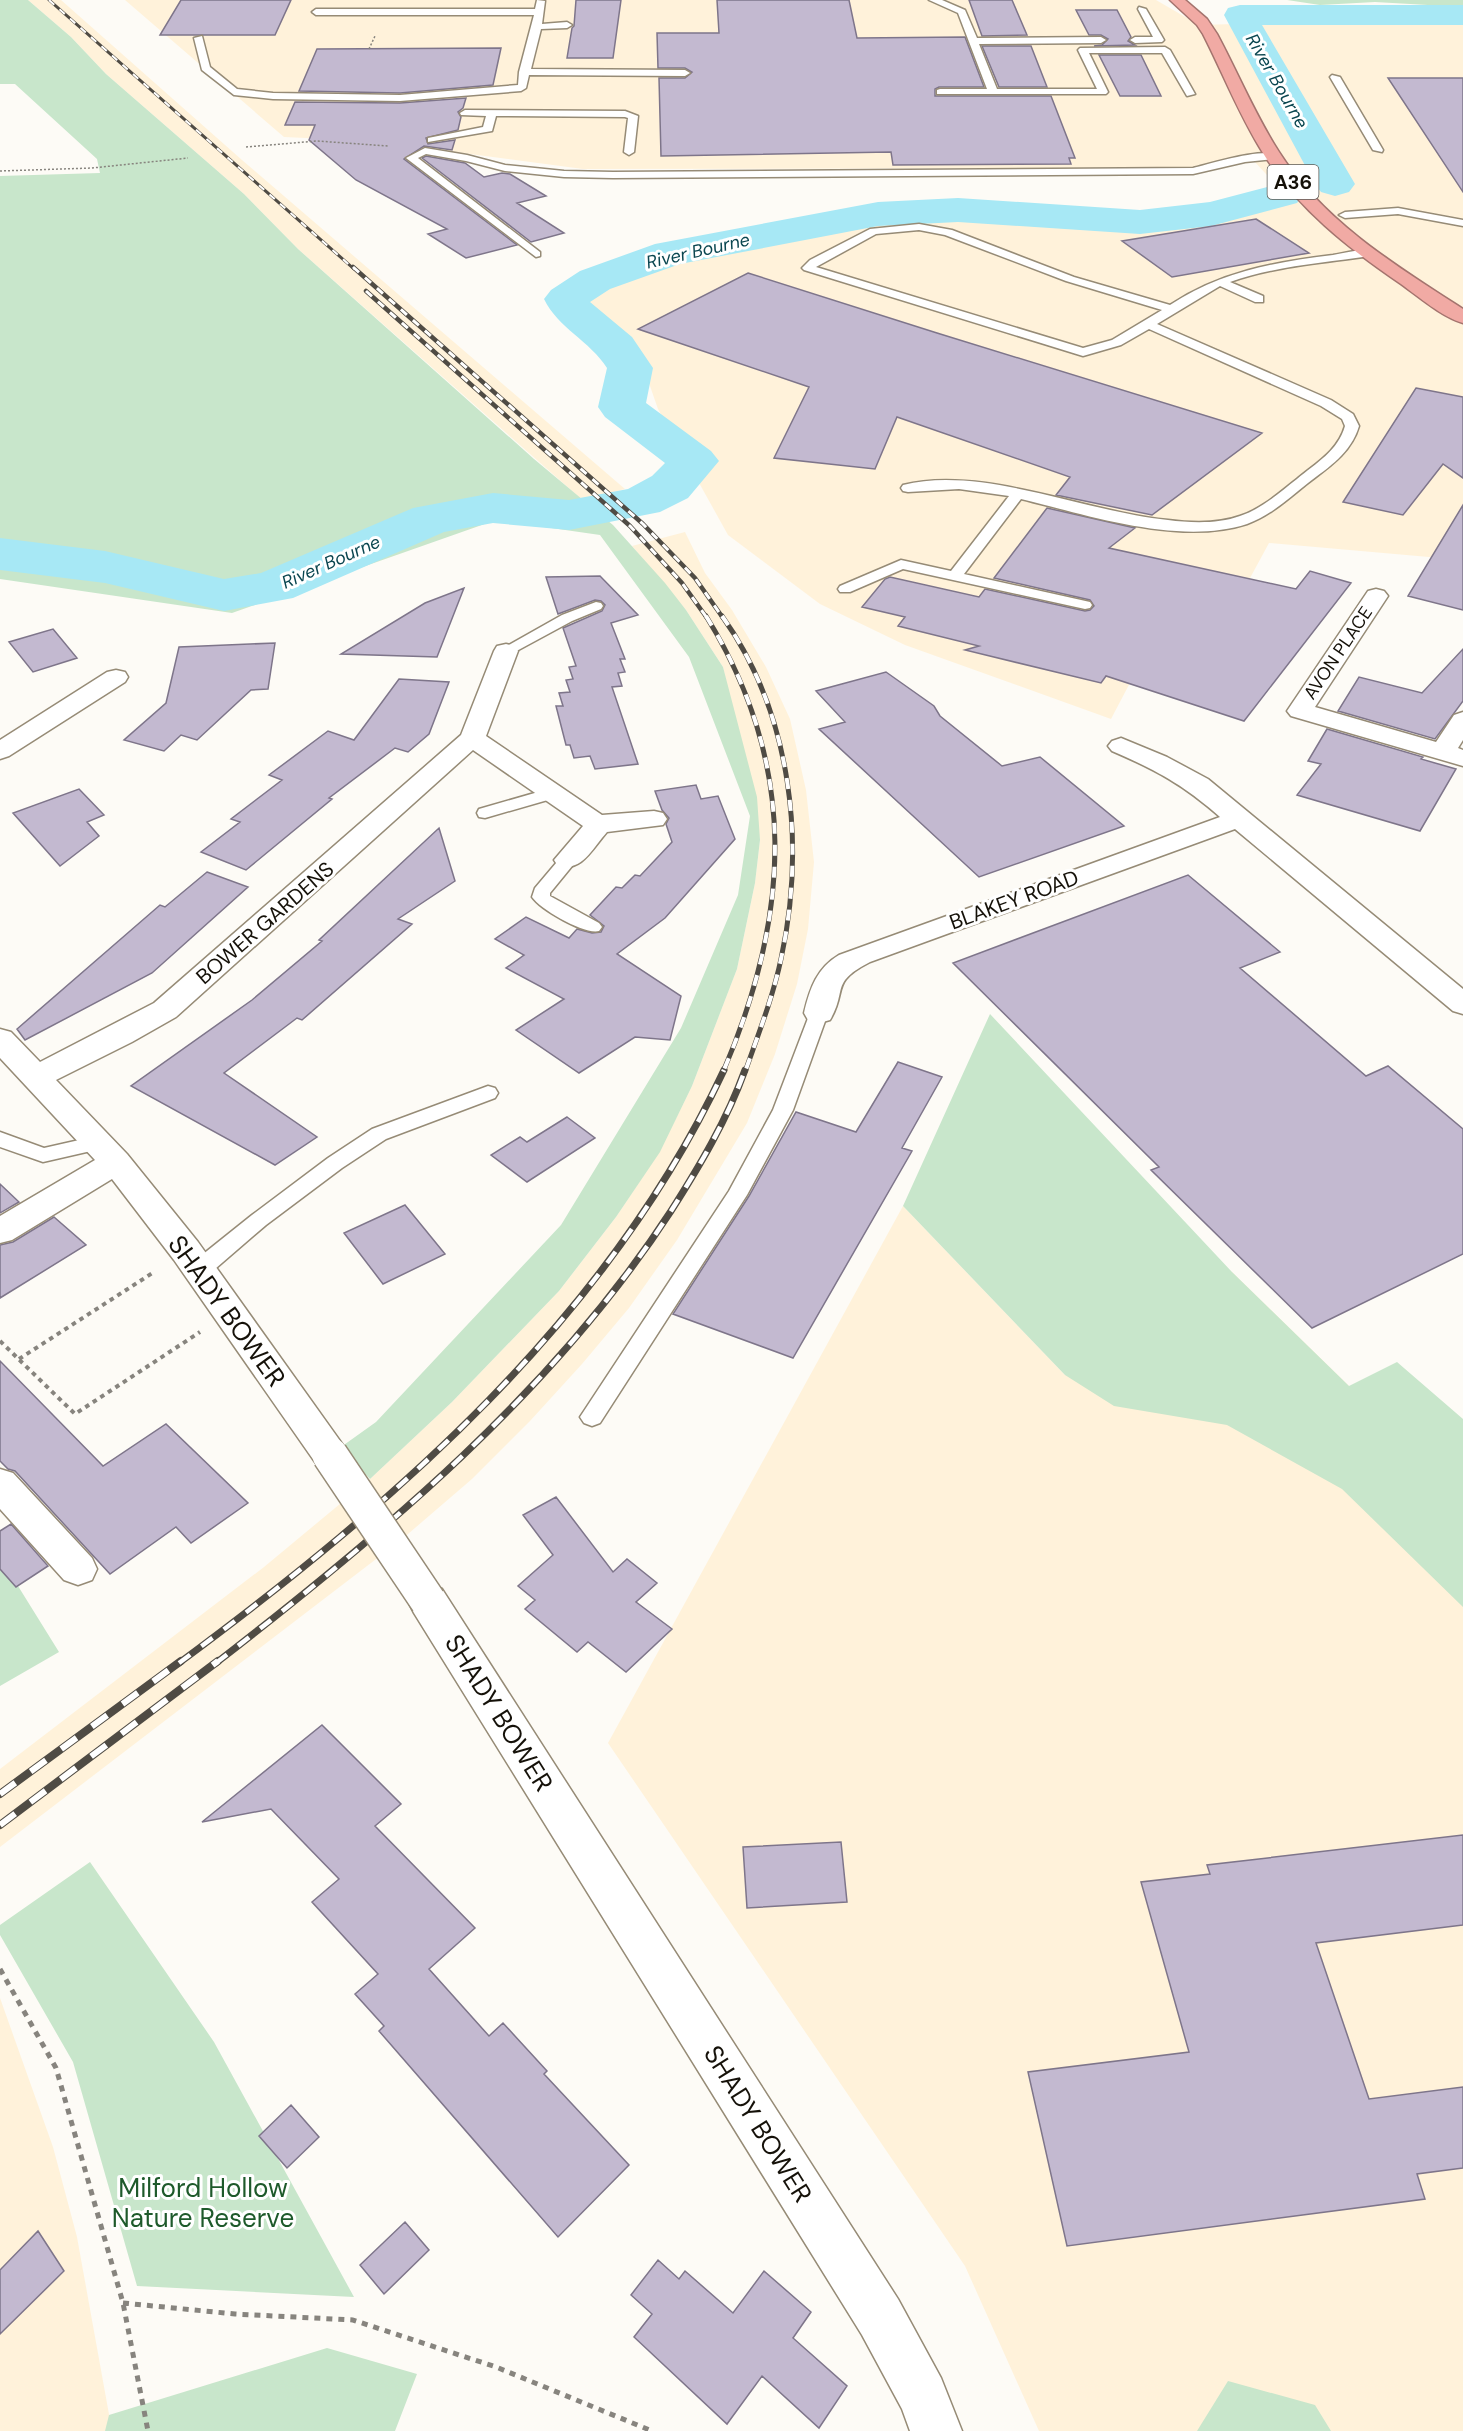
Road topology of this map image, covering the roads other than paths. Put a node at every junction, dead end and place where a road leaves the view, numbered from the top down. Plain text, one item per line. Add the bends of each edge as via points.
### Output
1 (541, 0) edge
2 (933, 0) edge
3 (1177, 0) edge
4 (1190, 0) edge
5 (1142, 9) dead end
6 (316, 12) dead end
7 (540, 12) junction
8 (567, 25) dead end
9 (537, 27) junction
10 (199, 38) dead end
11 (972, 41) junction
12 (1239, 58) dead end
13 (524, 72) junction
14 (685, 73) dead end
15 (1249, 76) dead end
16 (1335, 77) dead end
17 (940, 92) dead end
18 (993, 92) junction
19 (1190, 94) dead end
20 (518, 104) junction
21 (465, 114) dead end
22 (491, 114) junction
23 (432, 140) dead end
24 (1378, 150) dead end
25 (629, 152) dead end
26 (1275, 156) junction
27 (1345, 215) junction
28 (1463, 223) edge
29 (536, 254) dead end
30 (1370, 254) junction
31 (1220, 282) junction
32 (1259, 299) dead end
33 (1463, 303) edge
34 (1170, 309) junction
35 (1463, 317) edge
36 (1147, 324) junction
37 (908, 488) dead end
38 (1018, 494) junction
39 (955, 575) junction
40 (845, 589) dead end
41 (1377, 596) dead end
42 (1084, 605) dead end
43 (596, 606) dead end
44 (506, 651) joint
45 (116, 677) dead end
46 (1463, 720) edge
47 (472, 738) junction
48 (1121, 746) dead end
49 (0, 751) edge
50 (1453, 755) edge
51 (552, 793) junction
52 (484, 813) dead end
53 (654, 819) dead end
54 (1239, 819) junction
55 (599, 824) junction
56 (568, 860) joint
57 (593, 927) dead end
58 (1463, 1004) edge
59 (819, 1013) joint
60 (0, 1039) edge
61 (36, 1077) junction
62 (488, 1093) dead end
63 (0, 1139) edge
64 (106, 1153) junction
65 (0, 1231) edge
66 (193, 1260) junction
67 (592, 1417) dead end
68 (0, 1484) edge
69 (78, 1569) dead end
70 (936, 2431) edge

1 - 7 lane
2 - 11 lane via 962,12
3 - 26 highway, A36 via 1210,34
4 - 12 highway via 1216,21
5 - 11 lane via 1159,40
6 - 7 lane
7 - 9 lane
8 - 9 lane
9 - 13 lane
10 - 20 lane via 205,68 234,92
11 - 18 lane
13 - 14 lane
13 - 20 lane
15 - 27 highway, A36 via 1290,156
16 - 24 lane
17 - 18 lane
18 - 19 lane via 1103,92 1083,50 1165,50
20 - 22 lane
20 - 25 lane via 633,116
21 - 22 lane
22 - 23 lane via 488,129
26 - 29 lane via 1193,171 613,175 505,168 424,151 411,158
26 - 30 highway, A36 via 1319,210
27 - 28 lane via 1398,211
27 - 33 highway, A36 via 1388,252
30 - 31 lane via 1253,272
30 - 35 highway, A36
31 - 32 lane
31 - 34 lane
34 - 36 lane
34 - 36 lane via 1087,285 931,228 874,231 808,268 1083,352 1105,349
36 - 38 lane via 1326,403 1348,417 1352,426 1348,440 1274,504 1225,525 1165,524
37 - 38 lane via 951,483
38 - 39 lane
39 - 40 lane via 901,564
39 - 42 lane
41 - 50 street, AVON PLACE via 1300,711
43 - 44 lane
44 - 47 street, BOWER GARDENS
45 - 49 street
46 - 50 street
47 - 51 street
47 - 61 street, BOWER GARDENS via 165,1010
48 - 54 street via 1190,780
51 - 52 lane
51 - 55 street
53 - 55 street
54 - 58 street
54 - 59 street, BLAKEY ROAD via 842,964 831,974
55 - 56 street
56 - 57 lane via 541,897
59 - 67 lane via 783,1110 737,1195
60 - 61 street, SHADY BOWER
61 - 64 street, SHADY BOWER
62 - 66 lane via 379,1134 258,1220
63 - 64 lane via 43,1155
64 - 65 street
64 - 66 street, SHADY BOWER
66 - 70 street, SHADY BOWER, bridge via 428,1601 880,2317 923,2396
68 - 69 street

